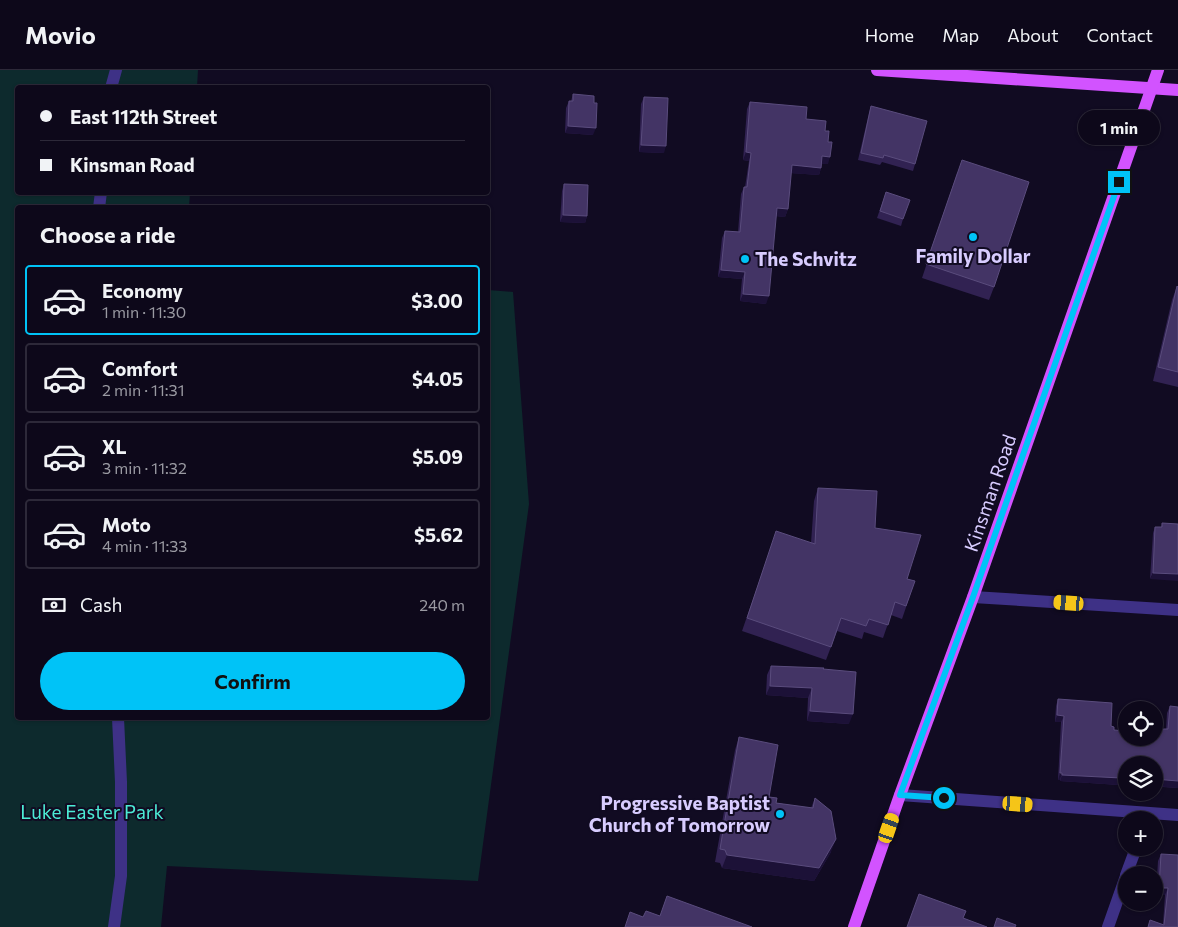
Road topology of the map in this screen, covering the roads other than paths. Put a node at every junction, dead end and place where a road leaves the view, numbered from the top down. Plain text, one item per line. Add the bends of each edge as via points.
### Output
1 (116, 70) edge
2 (877, 70) edge
3 (1158, 70) edge
4 (112, 85) edge
5 (1152, 87) junction
6 (1178, 90) edge
7 (973, 597) junction
8 (1178, 610) edge
9 (118, 720) edge
10 (900, 795) junction
11 (1118, 814) edge
12 (1163, 815) edge
13 (1178, 815) edge
14 (1118, 898) edge
15 (114, 927) edge
16 (854, 927) edge
17 (1108, 927) edge

1 - 4 street
2 - 5 main road
3 - 5 main road, Kinsman Road
5 - 6 main road
5 - 7 main road, Kinsman Road
7 - 8 street
7 - 10 main road, Kinsman Road
9 - 15 street via 121,876
10 - 11 street
10 - 16 main road, Kinsman Road
12 - 13 street
14 - 17 street

